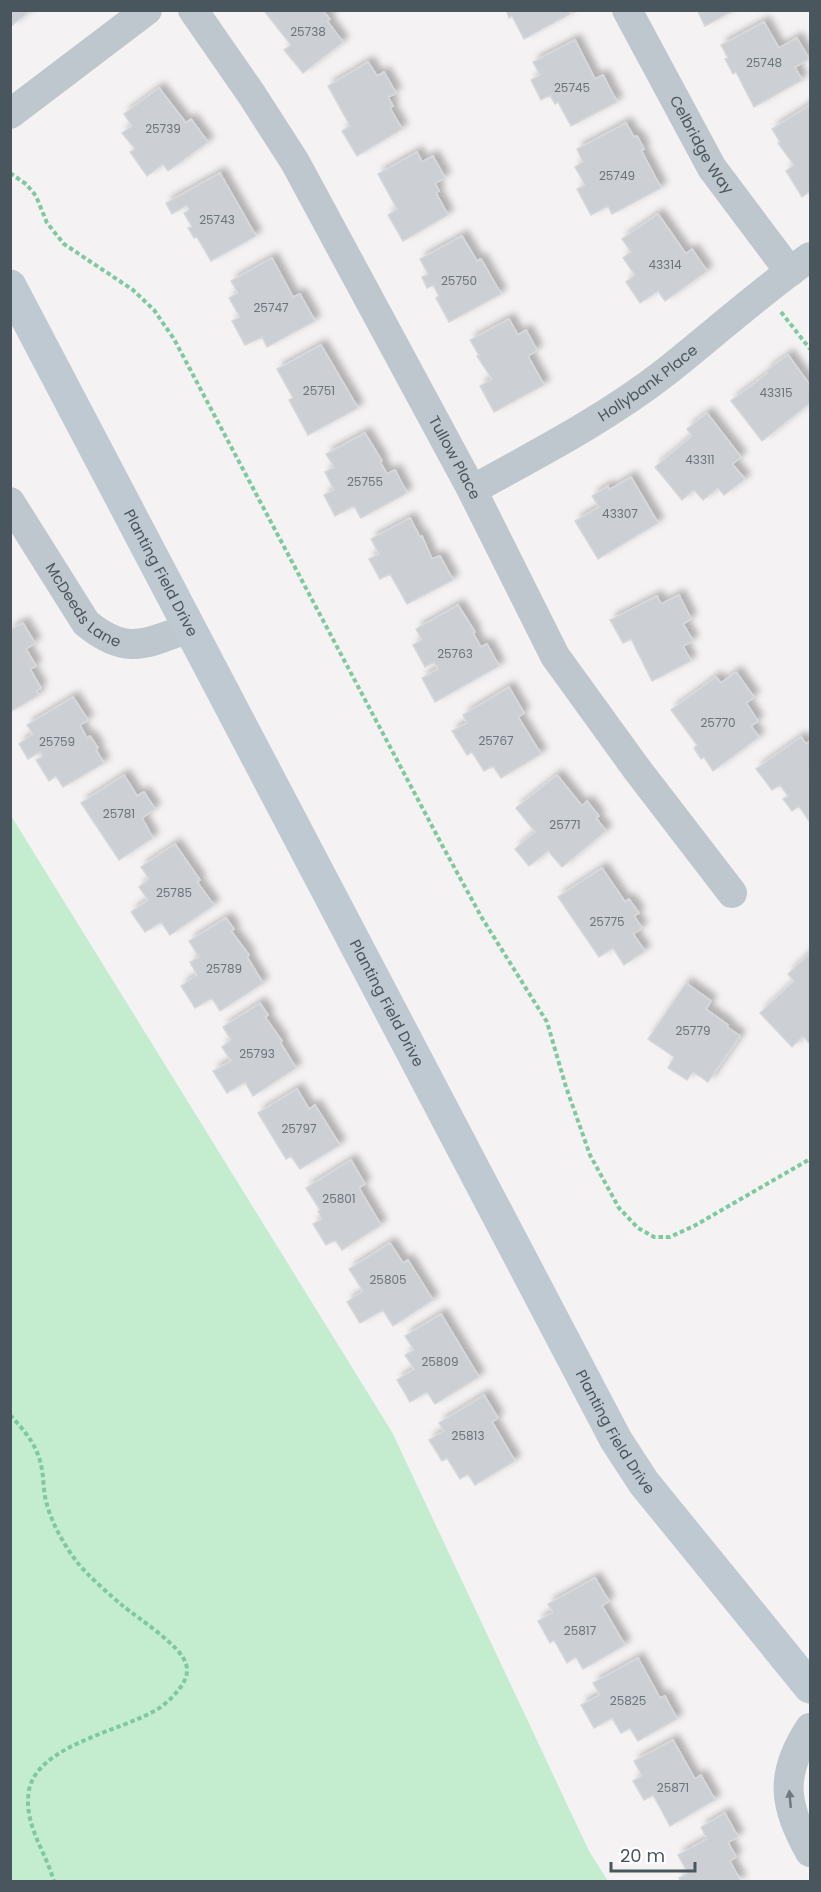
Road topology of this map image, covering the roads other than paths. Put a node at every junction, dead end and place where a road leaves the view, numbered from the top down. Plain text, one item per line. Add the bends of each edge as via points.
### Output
1 (147, 10) edge
2 (192, 10) edge
3 (627, 10) edge
4 (10, 114) edge
5 (800, 264) edge
6 (10, 286) edge
7 (472, 490) junction
8 (10, 502) edge
9 (189, 628) junction
10 (732, 893) dead end
11 (810, 1687) edge
12 (810, 1728) edge
13 (810, 1852) edge

1 - 4 street
2 - 7 street, Tullow Place via 295,162
3 - 5 street, Celbridge Way via 712,168
5 - 7 street, Hollybank Place via 622,403
6 - 9 street, Planting Field Drive
7 - 10 street, Tullow Place via 555,656
8 - 9 street, McDeeds Lane via 86,623 103,637 124,644 145,644
9 - 11 street, Planting Field Drive via 616,1440 644,1483
13 -> 12 street via 795,1826 789,1801 789,1773

